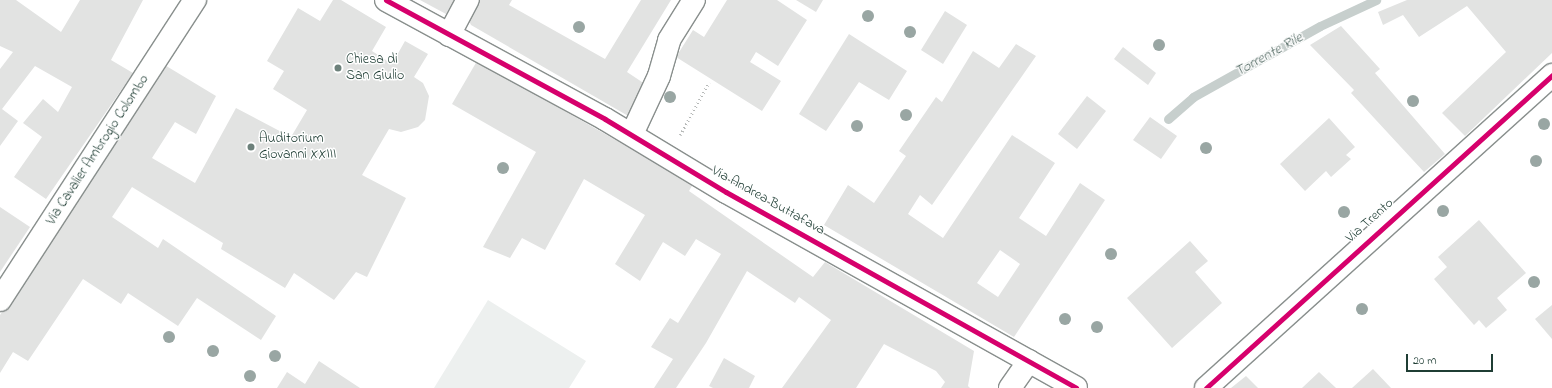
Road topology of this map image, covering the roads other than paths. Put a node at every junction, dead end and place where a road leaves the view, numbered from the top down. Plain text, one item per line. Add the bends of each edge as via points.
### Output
1 (195, 0) edge
2 (386, 0) edge
3 (468, 0) edge
4 (694, 0) edge
5 (449, 35) junction
6 (1552, 75) edge
7 (632, 134) junction
8 (0, 300) edge
9 (1029, 361) junction
10 (1010, 388) edge
11 (1076, 388) edge
12 (1206, 388) edge

1 - 8 street, Via Cavalier Ambrogio Colombo
2 - 5 street, Via Andrea Buttafava
3 - 5 street
4 - 7 street via 668,40 659,76
5 - 7 street, Via Andrea Buttafava
6 - 12 street, Via Trento
7 - 9 street, Via Andrea Buttafava via 668,158
9 - 10 street
9 - 11 street, Via Andrea Buttafava

